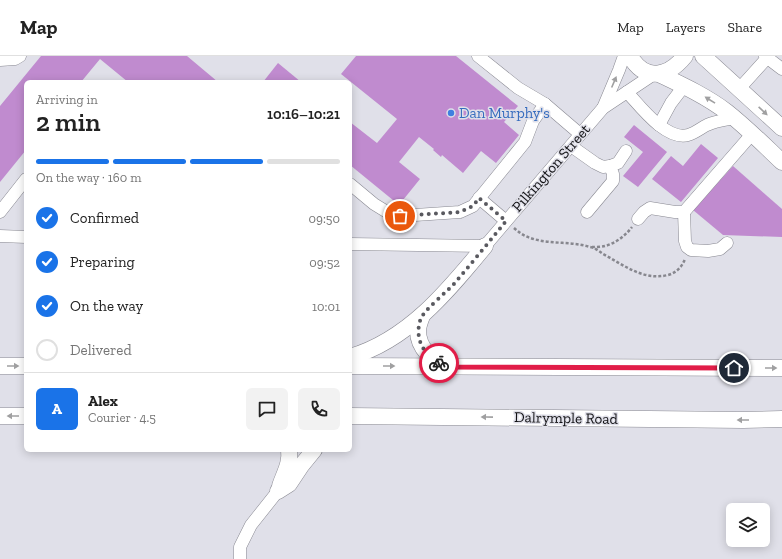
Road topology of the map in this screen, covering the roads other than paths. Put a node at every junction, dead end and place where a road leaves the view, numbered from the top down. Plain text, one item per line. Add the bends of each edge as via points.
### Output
1 (20, 56) edge
2 (478, 56) edge
3 (624, 56) edge
4 (630, 56) edge
5 (685, 56) edge
6 (703, 56) edge
7 (766, 57) edge
8 (0, 60) edge
9 (782, 69) edge
10 (657, 74) junction
11 (684, 86) junction
12 (739, 89) junction
13 (627, 92) junction
14 (545, 104) junction
15 (602, 108) junction
16 (735, 118) junction
17 (660, 125) junction
18 (782, 128) edge
19 (580, 134) junction
20 (752, 134) junction
21 (571, 146) junction
22 (626, 152) dead end
23 (782, 162) edge
24 (610, 166) junction
25 (24, 182) edge
26 (352, 186) edge
27 (479, 198) junction
28 (0, 212) edge
29 (587, 212) dead end
30 (684, 212) junction
31 (638, 219) road end
32 (506, 221) junction
33 (0, 236) edge
34 (24, 237) edge
35 (727, 243) dead end
36 (352, 244) edge
37 (485, 246) junction
38 (422, 316) junction
39 (352, 356) edge
40 (0, 366) edge
41 (24, 366) edge
42 (352, 366) edge
43 (449, 367) junction
44 (782, 368) edge
45 (0, 416) edge
46 (24, 416) edge
47 (352, 416) edge
48 (410, 416) junction
49 (782, 419) edge
50 (352, 427) edge
51 (289, 452) edge
52 (312, 452) edge
53 (278, 491) junction
54 (240, 559) edge

1 - 8 street
2 - 14 street via 518,88
15 -> 3 street, Pilkington Street
4 - 10 main road via 638,67
5 - 10 main road via 673,68
6 - 12 main road
7 - 9 street
7 - 12 street
10 - 11 main road
10 - 13 street, Pilkington Street
16 -> 11 main road
11 - 17 street via 671,103
12 -> 18 main road
13 - 15 street, Pilkington Street
13 - 17 street via 651,119
14 - 19 street
14 - 27 street via 533,121 525,142
15 - 19 street, Pilkington Street
16 - 17 street via 680,136
16 - 20 main road
19 - 21 street, Pilkington Street
20 - 23 main road
20 - 30 street
21 - 24 street via 595,163 604,167
21 - 32 street, Pilkington Street
22 - 24 street via 618,163
24 - 29 street via 613,181
25 - 28 street
26 - 27 street via 386,212 400,216 460,212 473,206
27 - 32 street
30 - 31 street via 650,208
30 - 35 street via 684,241 691,250 720,249
32 - 37 street, Pilkington Street
33 - 34 street
36 - 37 street
37 - 38 main road
38 - 39 main road via 389,340
38 - 43 main road via 418,330 421,344 432,358
40 -> 41 main road
42 -> 43 main road
43 -> 44 main road
46 -> 45 main road
47 - 48 main road, Dalrymple Road
49 -> 48 main road, Dalrymple Road
48 - 50 main road via 410,421 406,423
51 - 53 main road
52 - 53 main road via 289,484
53 - 54 street via 251,524 240,547

